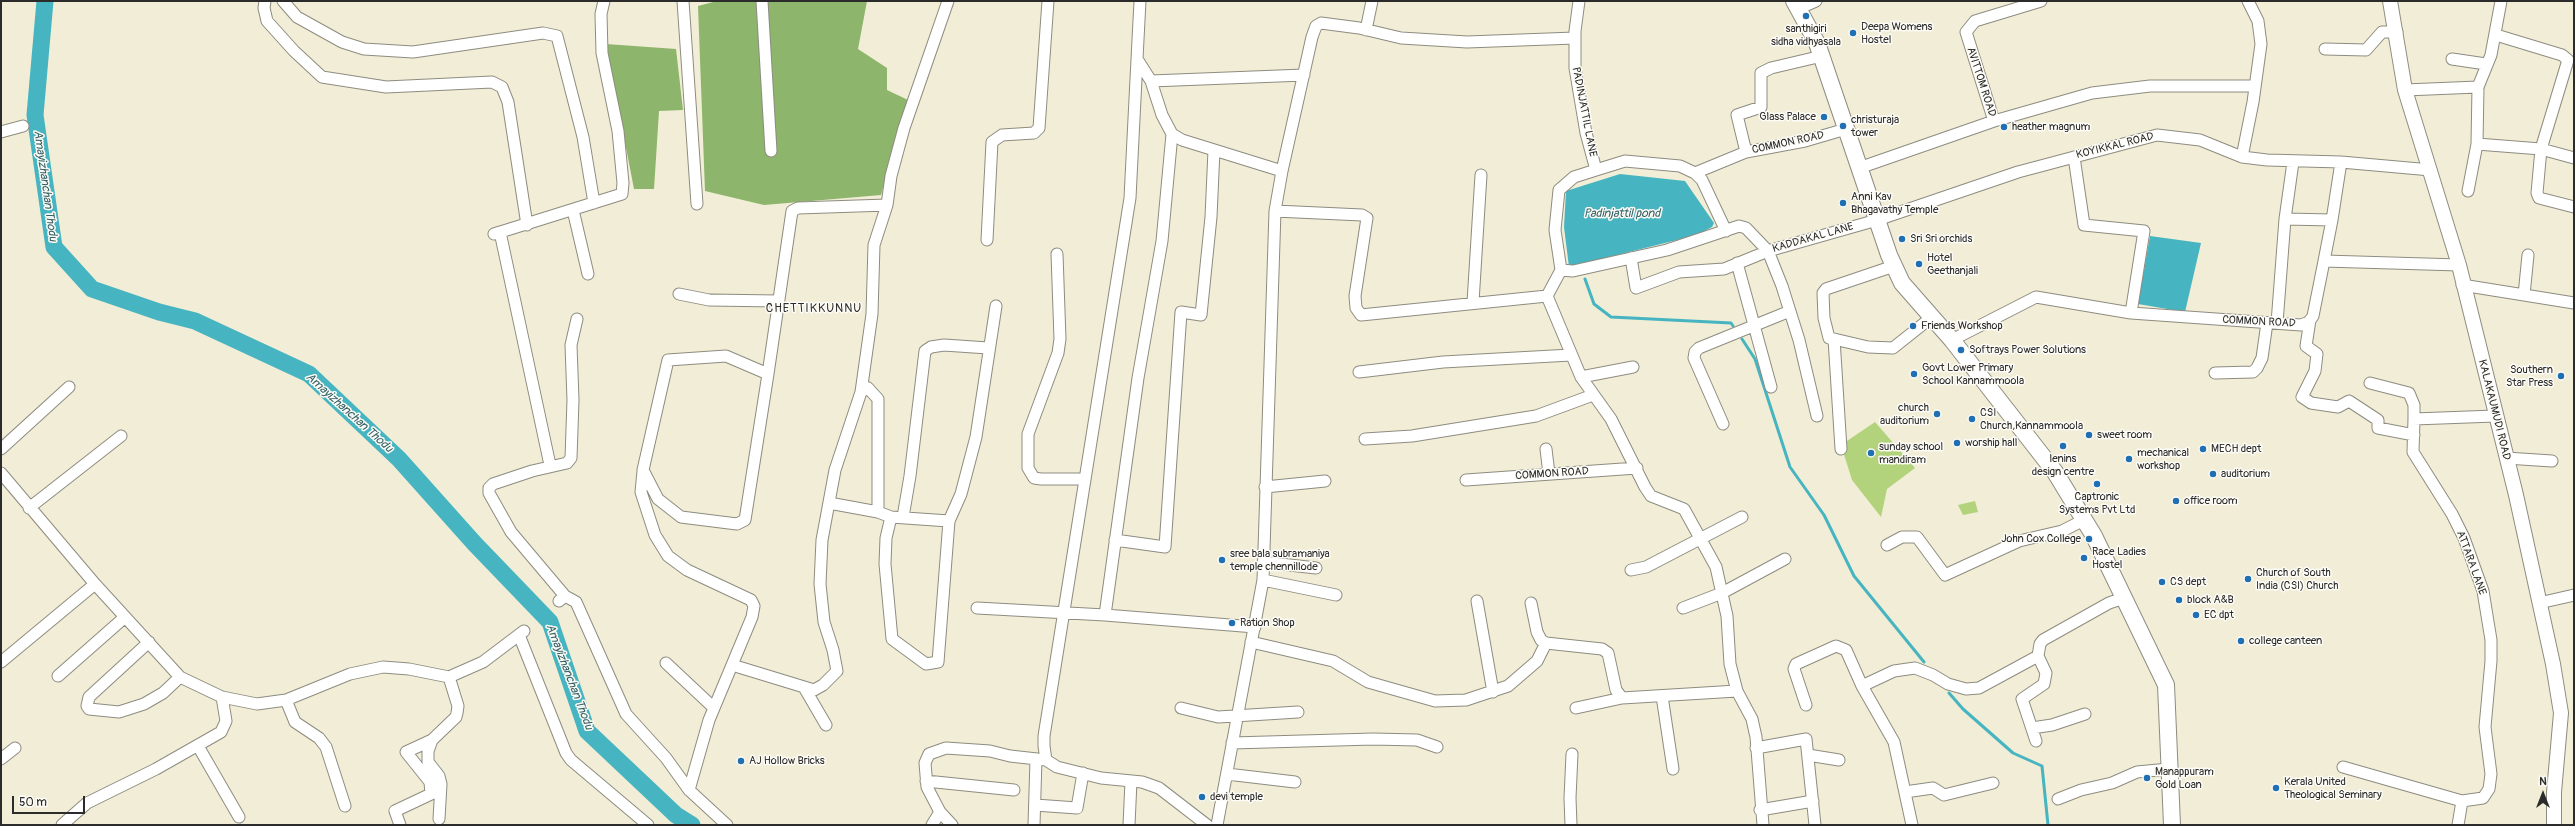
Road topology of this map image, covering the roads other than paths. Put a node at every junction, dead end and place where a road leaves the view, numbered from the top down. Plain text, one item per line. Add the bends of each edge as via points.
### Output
1 (265, 1) edge
2 (283, 1) edge
3 (604, 1) edge
4 (683, 1) edge
5 (762, 1) edge
6 (948, 1) edge
7 (1048, 1) edge
8 (1140, 1) edge
9 (1372, 1) edge
10 (1579, 1) edge
11 (1816, 1) edge
12 (2042, 1) edge
13 (2248, 1) edge
14 (2501, 1) edge
15 (2391, 2) edge
16 (1797, 5) edge
17 (1366, 30) junction
18 (2397, 32) junction
19 (2496, 35) junction
20 (1575, 38) junction
21 (2325, 49) dead end
22 (1822, 56) junction
23 (2452, 59) dead end
24 (1137, 60) junction
25 (2486, 64) junction
26 (1304, 75) junction
27 (1151, 81) junction
28 (2254, 86) junction
29 (2478, 88) junction
30 (2405, 90) junction
31 (1994, 121) junction
32 (24, 126) dead end
33 (1846, 129) junction
34 (1, 132) edge
35 (1172, 134) junction
36 (2477, 144) junction
37 (2541, 149) junction
38 (1214, 150) junction
39 (771, 151) dead end
40 (1746, 152) junction
41 (2074, 156) junction
42 (2242, 157) junction
43 (2574, 158) edge
44 (2293, 162) junction
45 (2341, 162) junction
46 (1859, 168) junction
47 (1596, 170) junction
48 (2431, 170) junction
49 (1282, 171) junction
50 (1695, 173) junction
51 (1481, 175) dead end
52 (2468, 191) dead end
53 (594, 203) junction
54 (697, 204) dead end
55 (887, 205) junction
56 (2574, 207) edge
57 (573, 210) junction
58 (1274, 211) junction
59 (2285, 219) junction
60 (1877, 220) junction
61 (2332, 220) junction
62 (527, 225) junction
63 (1726, 230) junction
64 (987, 240) dead end
65 (1768, 251) junction
66 (1057, 254) dead end
67 (2528, 255) dead end
68 (1631, 258) junction
69 (2324, 261) junction
70 (1737, 263) junction
71 (2459, 265) junction
72 (1894, 266) junction
73 (1562, 270) junction
74 (588, 274) dead end
75 (2462, 285) junction
76 (679, 294) dead end
77 (2524, 295) junction
78 (1547, 296) junction
79 (778, 300) junction
80 (1473, 302) junction
81 (2574, 303) edge
82 (996, 306) dead end
83 (1790, 311) junction
84 (2130, 313) junction
85 (1932, 317) junction
86 (577, 319) dead end
87 (2310, 320) junction
88 (2272, 323) junction
89 (1755, 326) junction
90 (1834, 339) junction
91 (1952, 340) junction
92 (988, 348) junction
93 (1571, 355) junction
94 (1633, 366) dead end
95 (1359, 372) dead end
96 (2215, 373) dead end
97 (768, 374) junction
98 (1582, 378) junction
99 (2370, 383) dead end
100 (69, 387) dead end
101 (1771, 387) dead end
102 (861, 392) junction
103 (1592, 395) junction
104 (1817, 416) dead end
105 (2495, 416) junction
106 (2414, 419) junction
107 (1723, 424) dead end
108 (2414, 435) junction
109 (121, 436) dead end
110 (1365, 439) dead end
111 (1, 449) edge
112 (1546, 449) dead end
113 (1841, 449) dead end
114 (2506, 458) junction
115 (2552, 461) dead end
116 (550, 465) junction
117 (1637, 468) junction
118 (643, 470) junction
119 (1, 473) edge
120 (1549, 474) junction
121 (1086, 479) junction
122 (1466, 480) dead end
123 (1326, 481) dead end
124 (1265, 487) junction
125 (829, 502) junction
126 (29, 508) junction
127 (878, 512) junction
128 (1742, 516) dead end
129 (891, 517) junction
130 (902, 517) junction
131 (2084, 520) junction
132 (949, 521) junction
133 (1701, 539) junction
134 (1115, 540) junction
135 (1887, 546) dead end
136 (1785, 559) dead end
137 (1263, 562) junction
138 (1316, 568) dead end
139 (1631, 570) dead end
140 (1262, 580) junction
141 (95, 584) junction
142 (1722, 593) junction
143 (1336, 595) dead end
144 (2574, 595) edge
145 (2124, 598) junction
146 (1477, 600) dead end
147 (1531, 603) dead end
148 (2539, 603) junction
149 (977, 608) dead end
150 (1683, 608) dead end
151 (1065, 614) junction
152 (1105, 615) junction
153 (125, 617) junction
154 (1255, 627) junction
155 (149, 642) junction
156 (1252, 642) junction
157 (1546, 643) junction
158 (2038, 656) junction
159 (1, 662) edge
160 (666, 663) dead end
161 (732, 665) junction
162 (58, 676) dead end
163 (180, 677) junction
164 (449, 677) junction
165 (1862, 686) junction
166 (805, 689) junction
167 (1737, 691) junction
168 (1493, 692) junction
169 (1662, 696) junction
170 (222, 697) junction
171 (1622, 698) junction
172 (286, 700) junction
173 (1806, 705) dead end
174 (714, 708) junction
175 (1181, 708) dead end
176 (1576, 708) dead end
177 (1298, 712) dead end
178 (2085, 714) dead end
179 (1237, 716) junction
180 (826, 725) dead end
181 (2032, 728) junction
182 (432, 740) junction
183 (2036, 741) dead end
184 (1232, 743) junction
185 (198, 746) junction
186 (1437, 747) dead end
187 (15, 748) dead end
188 (1756, 748) junction
189 (1572, 754) dead end
190 (1808, 755) junction
191 (1, 759) edge
192 (1041, 759) junction
193 (1839, 760) dead end
194 (2343, 767) dead end
195 (1673, 769) dead end
196 (2169, 769) junction
197 (1083, 773) junction
198 (1227, 774) junction
199 (926, 781) junction
200 (1131, 781) junction
201 (1295, 782) dead end
202 (1993, 783) dead end
203 (689, 790) junction
204 (1014, 790) dead end
205 (1905, 792) junction
206 (2058, 799) dead end
207 (1812, 801) junction
208 (2462, 801) junction
209 (1035, 805) junction
210 (345, 806) dead end
211 (1760, 810) junction
212 (940, 812) junction
213 (239, 817) dead end
214 (439, 819) dead end
215 (76, 821) edge
216 (62, 825) edge
217 (400, 825) edge
218 (648, 825) edge
219 (727, 825) edge
220 (932, 825) edge
221 (952, 825) edge
222 (1034, 825) edge
223 (1129, 825) edge
224 (1207, 825) edge
225 (1217, 825) edge
226 (1572, 825) edge
227 (1763, 825) edge
228 (1815, 825) edge
229 (1912, 825) edge
230 (2172, 825) edge
231 (2458, 825) edge
232 (2554, 825) edge

1 - 62 street via 267,20 294,51 322,76 386,87 492,82 502,87 508,102
2 - 53 street via 297,17 342,42 364,49 413,52 542,33 557,36 583,137
3 - 53 street via 601,14 602,53 618,131 623,183 622,194
4 - 54 street
5 - 39 street
6 - 55 street via 904,128 891,176
7 - 64 street via 1039,128 1034,133 1002,135 992,142
8 - 24 street
9 - 17 street
10 - 20 street, PADINJATTIL LANE
11 - 16 street
12 - 31 street, AVITTOM ROAD via 1975,21 1966,32
13 - 28 street via 2258,21 2261,44
14 - 19 street
15 - 18 street, KALAKAUMUDI ROAD
16 - 22 main road
17 - 20 street via 1401,38 1467,42
17 - 26 street via 1329,23 1316,26
18 - 21 street via 2382,32 2366,50
18 - 30 street, KALAKAUMUDI ROAD
19 - 25 street
19 - 37 street via 2562,55 2568,60
20 - 47 street, PADINJATTIL LANE via 1575,68 1586,133
22 - 33 main road
22 - 40 street, COMMON ROAD via 1771,68 1761,73 1761,107 1737,115
23 - 25 street
24 - 27 street
24 - 121 street via 1130,198
25 - 29 street
26 - 27 street
26 - 49 street
27 - 35 street via 1162,116
28 - 31 street via 2150,86 2092,93
28 - 42 street
29 - 30 street
29 - 36 street
30 - 48 street, KALAKAUMUDI ROAD
31 - 46 street, AVITTOM ROAD
32 - 34 street
33 - 40 street, COMMON ROAD via 1805,141
33 - 46 main road
35 - 38 street
35 - 134 street via 1162,241 1138,378
36 - 37 street
36 - 52 street
37 - 43 street
37 - 56 street via 2537,188 2539,198
38 - 49 street
38 - 134 street via 1211,217 1201,314 1181,312 1165,547
40 - 50 street
41 - 42 street, KOYIKKAL ROAD via 2157,135 2200,140
41 - 60 street, KOYIKKAL ROAD via 2018,172
41 - 84 street via 2084,225 2144,231
42 - 44 street, KOYIKKAL ROAD
44 - 45 street, KOYIKKAL ROAD
44 - 59 street
45 - 48 street, KOYIKKAL ROAD
45 - 61 street
46 - 60 main road
47 - 50 street via 1625,161 1680,166
47 - 73 street, PADINJATTIL LANE via 1574,177 1559,190 1555,230
48 - 71 street, KALAKAUMUDI ROAD
49 - 58 street
50 - 63 street via 1702,180
51 - 80 street
53 - 57 street
55 - 79 street via 798,208 792,211
55 - 102 street via 874,245 872,314
57 - 62 street
57 - 74 street
58 - 80 street via 1362,215 1367,218 1355,296 1356,308 1361,315
58 - 124 street
59 - 61 street
59 - 88 street
60 - 65 street, KADDAKAL LANE
60 - 72 main road
61 - 69 street, COMMON ROAD
62 - 116 street via 511,228 494,234 500,232
63 - 65 street, KADDAKAL LANE via 1739,226 1746,228
63 - 68 street, KADDAKAL LANE via 1667,250
65 - 70 street
65 - 83 street
66 - 121 street via 1060,339 1058,352 1028,434 1028,468 1034,478 1041,480
67 - 77 street
68 - 70 street via 1636,288 1679,272 1724,269
68 - 73 street, KADDAKAL LANE via 1573,271
69 - 71 street
69 - 87 street, COMMON ROAD
70 - 89 street
71 - 75 street, KALAKAUMUDI ROAD
72 - 85 main road via 1902,283
72 - 90 street via 1826,289 1823,293 1824,318 1829,338
73 - 78 street
75 - 77 street
75 - 105 street, KALAKAUMUDI ROAD
76 - 79 street via 709,300
77 - 81 street
78 - 80 street
78 - 93 street
79 - 97 street
82 - 92 street
83 - 89 street
83 - 104 street
84 - 88 street, COMMON ROAD
84 - 91 street, COMMON ROAD via 2036,296
85 - 90 street via 1893,348 1868,347
85 - 91 main road
86 - 116 street via 571,345 573,450 567,463
87 - 88 street, COMMON ROAD via 2301,324
87 - 108 street via 2306,346 2317,354 2315,371 2302,397 2311,403 2338,407 2349,401 2378,420 2378,428
88 - 96 street via 2262,358 2253,372
89 - 101 street
89 - 107 street via 1699,348 1695,352 1694,358
90 - 113 street
91 - 131 main road via 2055,472
92 - 130 street via 944,345 931,347 925,351 910,476
92 - 132 street via 976,438 961,494
93 - 95 street via 1443,362
93 - 98 street
94 - 98 street
97 - 118 street via 726,356 668,360
97 - 118 street via 745,520 736,524 681,517 658,500
98 - 103 street
99 - 106 street, ATTARA LANE via 2409,393 2414,406
100 - 111 street
102 - 125 street via 835,470
102 - 127 street via 868,388 878,399
103 - 110 street via 1536,416 1412,436
103 - 117 street via 1611,420
105 - 106 street
105 - 114 street, KALAKAUMUDI ROAD
106 - 108 street, ATTARA LANE
108 - 208 street, ATTARA LANE via 2413,452 2464,538 2483,590 2491,640 2492,660 2485,727 2491,774 2489,789 2483,798
109 - 126 street
112 - 120 street
114 - 115 street
114 - 148 street, KALAKAUMUDI ROAD
116 - 203 street via 493,484 489,488 489,493 511,532 562,598 576,602 626,714 666,758
117 - 120 street, COMMON ROAD
117 - 133 street via 1640,480 1652,496 1684,509
118 - 161 street via 641,492 655,535 668,556 687,570 747,596 754,606
119 - 126 street
120 - 122 street, COMMON ROAD
121 - 151 street
123 - 124 street
124 - 137 street
125 - 127 street
125 - 166 street via 822,540 820,584 824,622 837,671 823,685 814,690
126 - 141 street
127 - 129 street
128 - 133 street
129 - 130 street
129 - 132 street via 886,538 885,564 892,640 926,664 938,662
130 - 132 street
131 - 135 street via 2062,531 2019,541 1945,575 1917,537 1902,537
131 - 145 main road
133 - 139 street via 1646,567
133 - 142 street via 1716,567
134 - 152 street
136 - 142 street
137 - 138 street
137 - 140 street
140 - 143 street
140 - 154 street
141 - 153 street
141 - 159 street
142 - 150 street
142 - 167 street via 1727,616 1730,664
144 - 148 street
145 - 158 street via 2109,603 2043,640
145 - 196 main road via 2166,685
146 - 168 street
147 - 157 street via 1537,632
148 - 232 street, KALAKAUMUDI ROAD via 2561,713 2554,792
149 - 151 street
151 - 152 street
151 - 192 street
152 - 154 street
153 - 155 street
153 - 162 street
154 - 156 street
155 - 163 street
155 - 163 street via 89,697 89,709 119,712 144,704 163,693
156 - 168 street via 1334,661 1368,682 1435,701 1466,700
156 - 179 street
157 - 168 street via 1537,661 1508,686
157 - 171 street via 1602,649 1608,653 1616,690
158 - 165 street via 1979,688 1966,689 1948,684 1933,674 1915,668 1894,671
158 - 181 street via 2046,673 2044,684 2022,699
160 - 174 street
161 - 166 street via 789,681
161 - 174 street
163 - 170 street
164 - 172 street via 383,667 350,674
164 - 182 street via 458,706 457,712
164 - 218 street via 483,662 521,633 566,753
165 - 173 street via 1846,650 1836,646 1796,664 1794,669
165 - 205 street via 1894,742
166 - 180 street
167 - 169 street
167 - 188 street via 1752,719
169 - 171 street
169 - 195 street
170 - 172 street via 257,704
170 - 185 street via 226,721 224,727
171 - 176 street
172 - 210 street via 296,722 319,738 326,747
174 - 203 street via 699,748
175 - 179 street via 1218,717
177 - 179 street
178 - 181 street
179 - 184 street
181 - 183 street
182 - 214 street via 428,757 441,784
182 - 217 street via 406,752 430,782 431,794 396,811
184 - 186 street via 1373,739 1417,740
184 - 198 street
185 - 213 street
185 - 215 street via 87,803
187 - 191 street
188 - 190 street via 1806,739
188 - 211 street
189 - 226 street
190 - 193 street
190 - 207 street
192 - 197 street via 1057,767
192 - 199 street via 990,751 946,748 929,754 925,763
192 - 209 street
194 - 208 street
196 - 206 street via 2137,772 2112,783 2080,790
196 - 230 main road
197 - 200 street
197 - 209 street via 1077,808
198 - 201 street
198 - 225 street
199 - 204 street
199 - 212 street
200 - 223 street
200 - 224 street via 1159,788
202 - 205 street via 1944,795 1933,788
203 - 219 street
205 - 229 street
207 - 211 street
207 - 228 street
208 - 231 street
209 - 222 street
211 - 227 street
212 - 220 street
212 - 221 street
215 - 216 street

